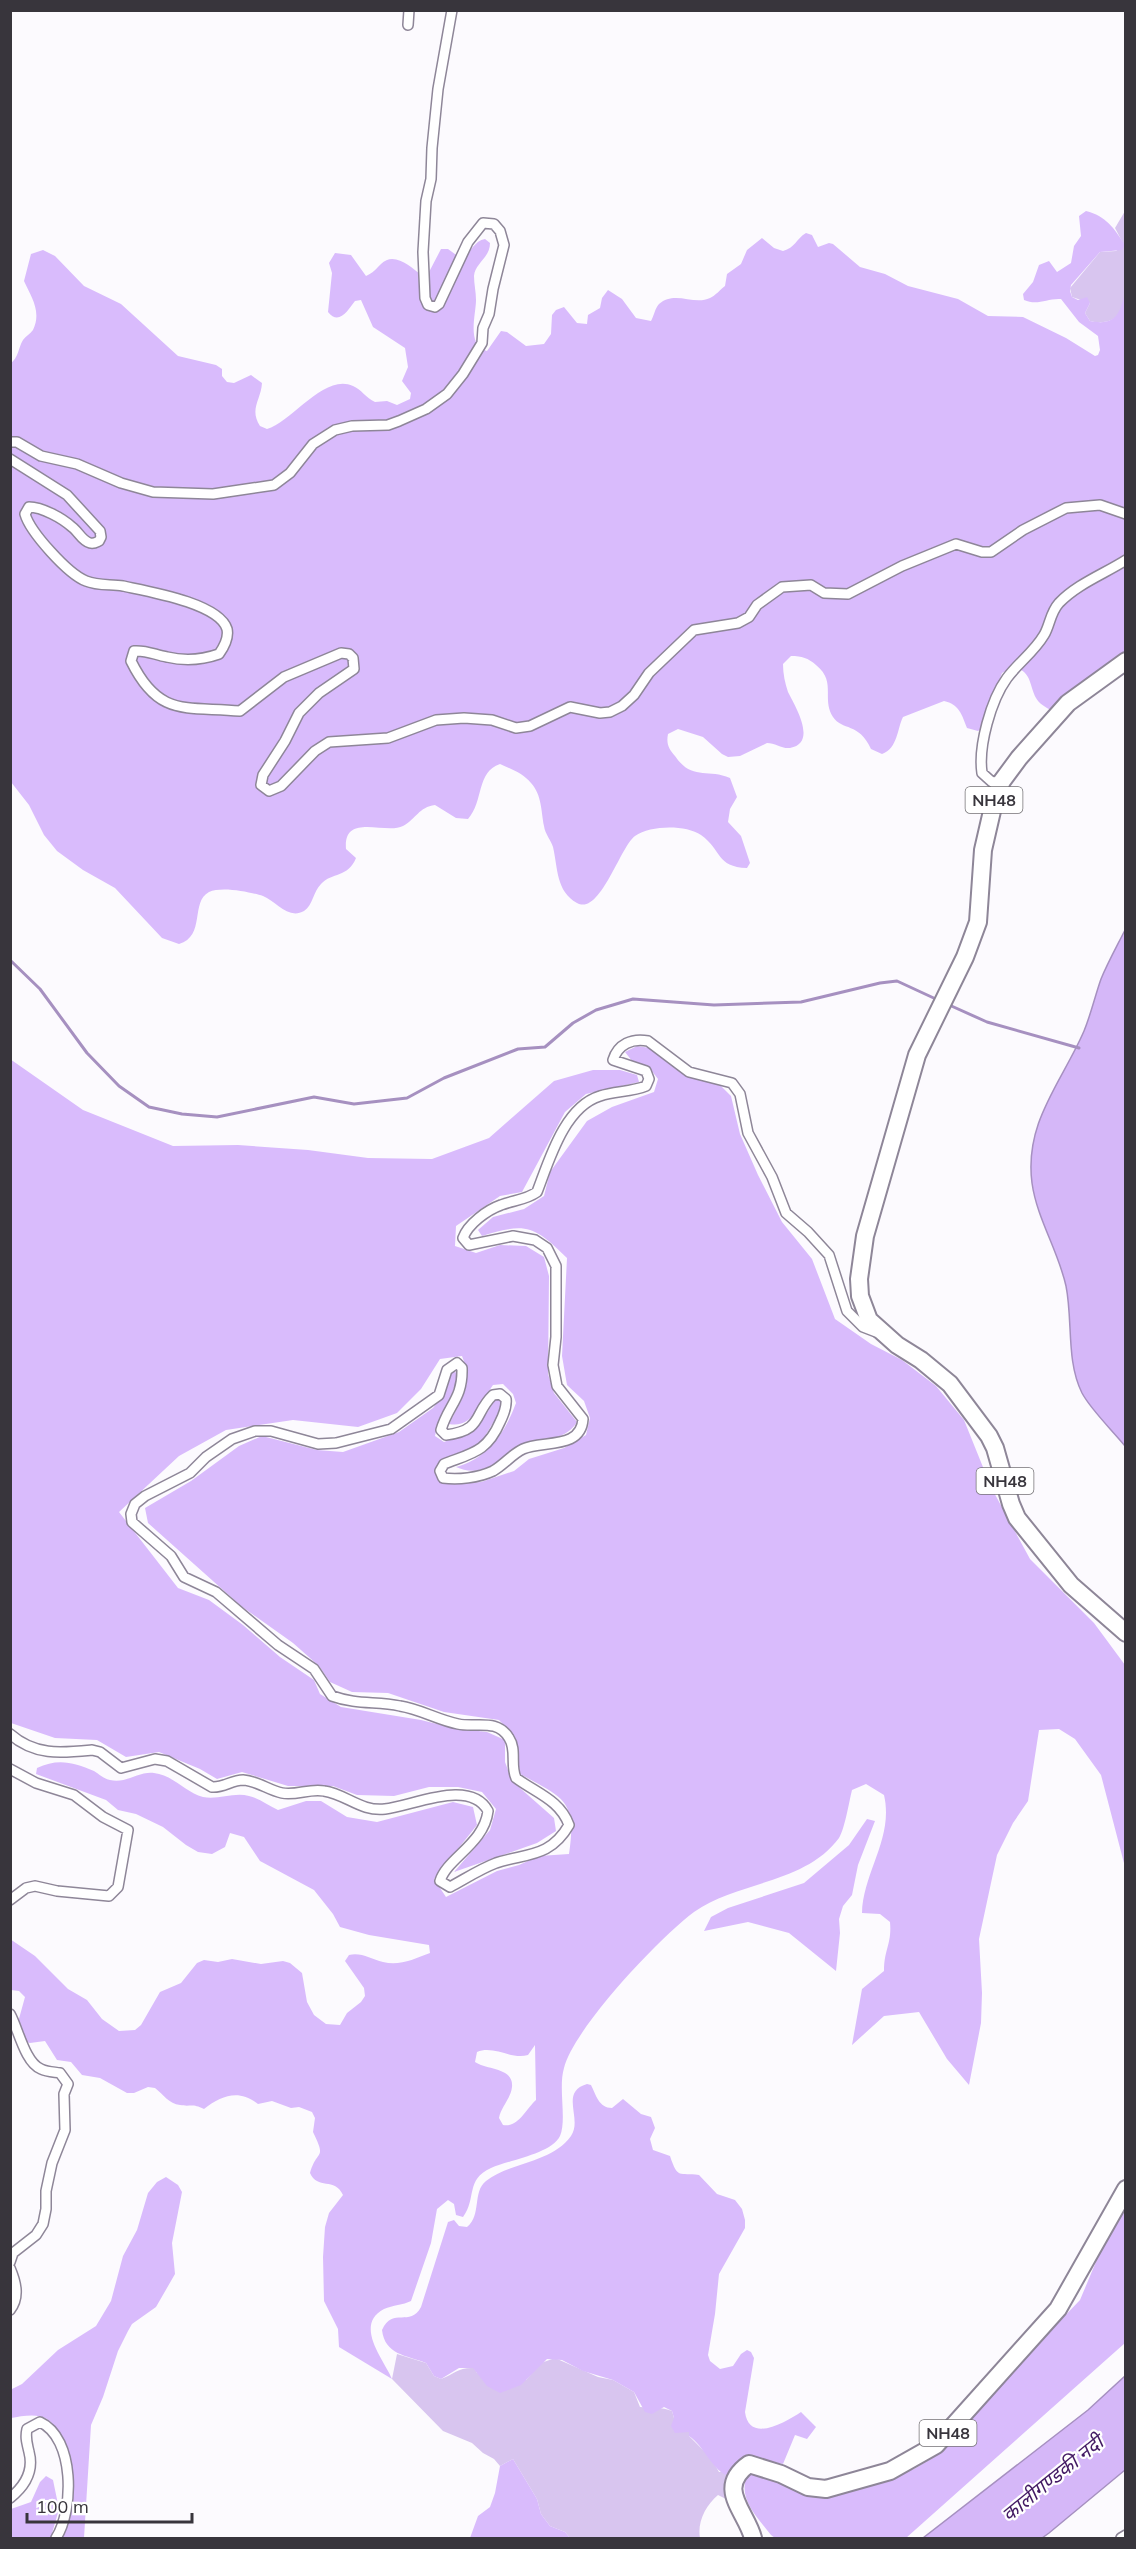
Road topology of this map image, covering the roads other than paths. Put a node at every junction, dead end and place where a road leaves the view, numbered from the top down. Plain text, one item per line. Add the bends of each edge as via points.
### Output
1 (409, 10) edge
2 (452, 10) edge
3 (408, 25) dead end
4 (10, 442) edge
5 (10, 459) edge
6 (1125, 514) edge
7 (1125, 560) edge
8 (1125, 662) edge
9 (1002, 781) junction
10 (884, 1332) junction
11 (1124, 1629) edge
12 (10, 1734) edge
13 (10, 1769) edge
14 (10, 1900) edge
15 (10, 2014) edge
16 (1125, 2189) edge
17 (10, 2262) edge
18 (10, 2268) edge
19 (10, 2310) edge
20 (10, 2498) edge
21 (1125, 2535) edge
22 (56, 2538) edge
23 (753, 2538) edge
24 (1121, 2538) edge

1 - 3 street
2 - 4 street via 438,89 423,252 428,305 435,307 447,290 468,242 483,222 494,224 504,245 482,343 447,394 388,425 334,430 274,484 213,494 153,492
5 - 6 street via 67,495 100,531 99,541 93,544 52,514 36,507 26,511 30,527 74,573 85,581 177,598 223,621 227,638 219,654 205,659 134,651 131,661 139,678 168,704 180,709 240,711 284,677 341,653 353,658 354,669 319,693 299,713 280,752 263,775 261,785 268,791 281,786 329,742 388,738 436,720 492,720 516,728 530,726 570,707 610,712 634,695 649,674 694,630 738,623 782,587 811,585 824,592 848,594 956,544 991,552 1066,508 1100,505
7 - 9 street via 1058,604 1045,634 998,694 982,737 980,757 982,773 992,782
8 - 9 highway, NH48 via 1068,703
9 - 10 highway, NH48 via 983,850 978,922 917,1055 865,1236 860,1296 869,1320
10 - 11 highway, NH48 via 936,1371 964,1401 995,1448 1017,1518 1071,1585
10 - 12 street via 863,1327 852,1317 842,1299 829,1255 786,1213 748,1133 740,1094 732,1083 689,1072 648,1041 626,1043 613,1059 646,1071 646,1086 600,1095 587,1102 561,1133 537,1192 488,1212 462,1238 466,1245 506,1237 528,1238 548,1248 556,1266 553,1365 557,1386 583,1419 574,1436 559,1444 520,1450 492,1471 454,1480 443,1478 440,1471 444,1464 480,1451 489,1441 507,1406 506,1399 494,1395 469,1429 446,1435 441,1430 443,1422 459,1395 462,1379 462,1368 457,1363 447,1370 439,1395 391,1429 318,1444 271,1431 255,1431 232,1439 190,1473 145,1496 131,1514 132,1522 171,1556 184,1576 216,1592 314,1670 332,1696 367,1704 399,1705 455,1723 489,1724 502,1731 513,1748 516,1778 545,1795 558,1808 568,1825 564,1833 535,1855 497,1863 450,1887 440,1881 443,1874 469,1846 487,1818 488,1811 480,1801 459,1795 443,1796 380,1810 321,1790 284,1794 246,1780 212,1787 167,1761 155,1759 121,1768 100,1752 44,1752
13 - 14 street via 36,1783 74,1795 128,1830 118,1887 109,1896 35,1886
15 - 17 street via 34,2064 41,2070 60,2073 68,2084 64,2094 65,2130 52,2163 43,2224 36,2235 13,2253
16 - 23 highway, NH48 via 1058,2309 936,2445 890,2471 826,2489 808,2487 749,2464 740,2471 734,2480 735,2499
18 - 19 street via 16,2295
20 - 22 street via 19,2492 29,2473 27,2429 40,2422 56,2437 67,2466 68,2507
21 - 24 street

